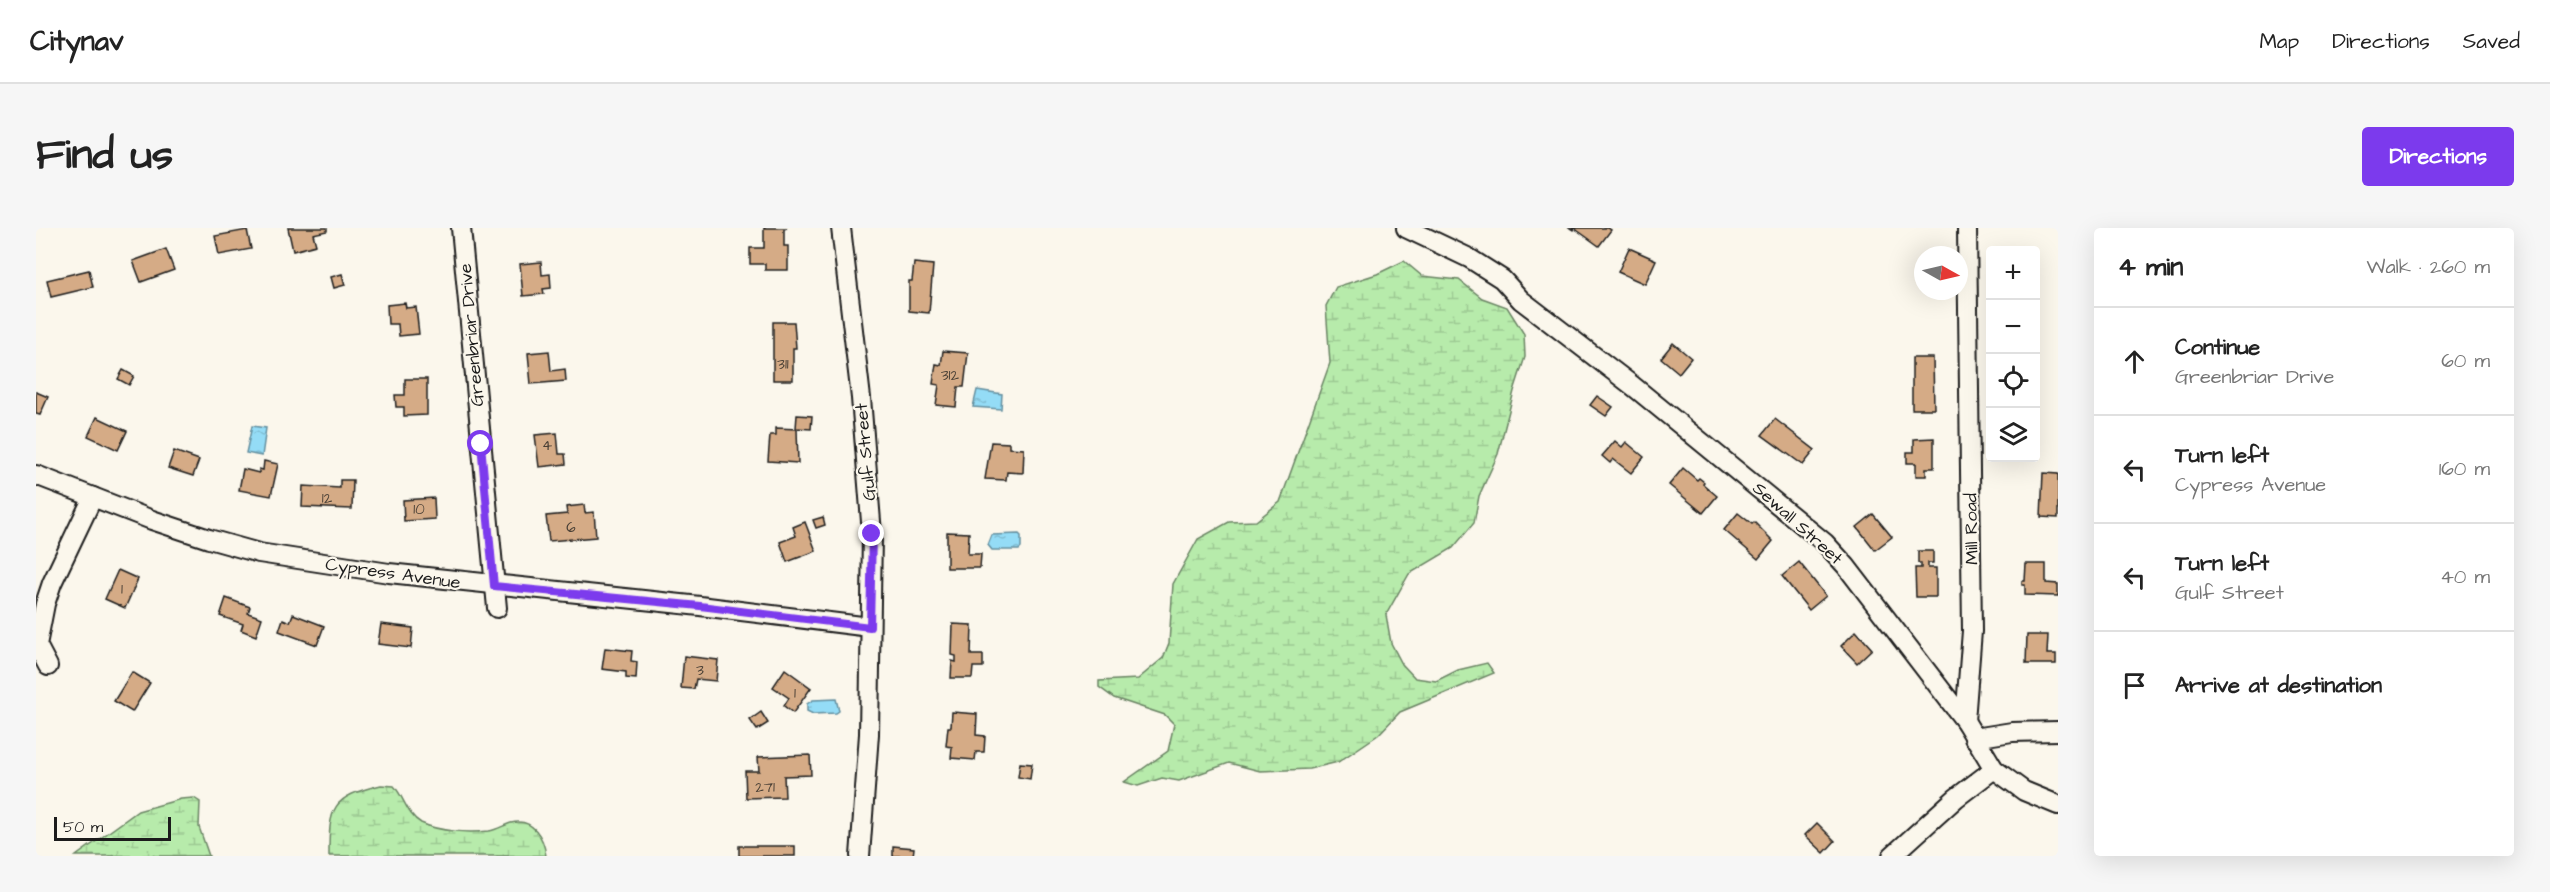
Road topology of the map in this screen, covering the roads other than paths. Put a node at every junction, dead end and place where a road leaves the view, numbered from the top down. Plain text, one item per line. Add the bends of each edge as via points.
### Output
1 (461, 228) edge
2 (841, 228) edge
3 (1407, 228) edge
4 (1965, 234) edge
5 (36, 474) edge
6 (93, 497) junction
7 (494, 586) junction
8 (497, 608) dead end
9 (870, 627) junction
10 (48, 666) dead end
11 (1965, 721) junction
12 (2058, 731) edge
13 (1974, 738) junction
14 (1994, 769) junction
15 (2058, 805) edge
16 (860, 856) edge
17 (1892, 856) edge

1 - 7 street, Greenbriar Drive
2 - 9 street, Gulf Street via 872,534
3 - 11 street, Sewall Street via 1502,279 1521,300 1825,543
4 - 11 street, Mill Road via 1972,631
5 - 6 street, Cypress Avenue
6 - 7 street, Cypress Avenue via 208,539 259,553
6 - 10 street via 45,604 37,645
7 - 8 street, Greenbriar Drive
7 - 9 street, Cypress Avenue
9 - 16 street, Gulf Street via 869,734
11 - 13 street, Sewall Street
12 - 13 street
13 - 14 street, Sewall Street
14 - 15 street, Sewall Street via 2024,791
14 - 17 street

